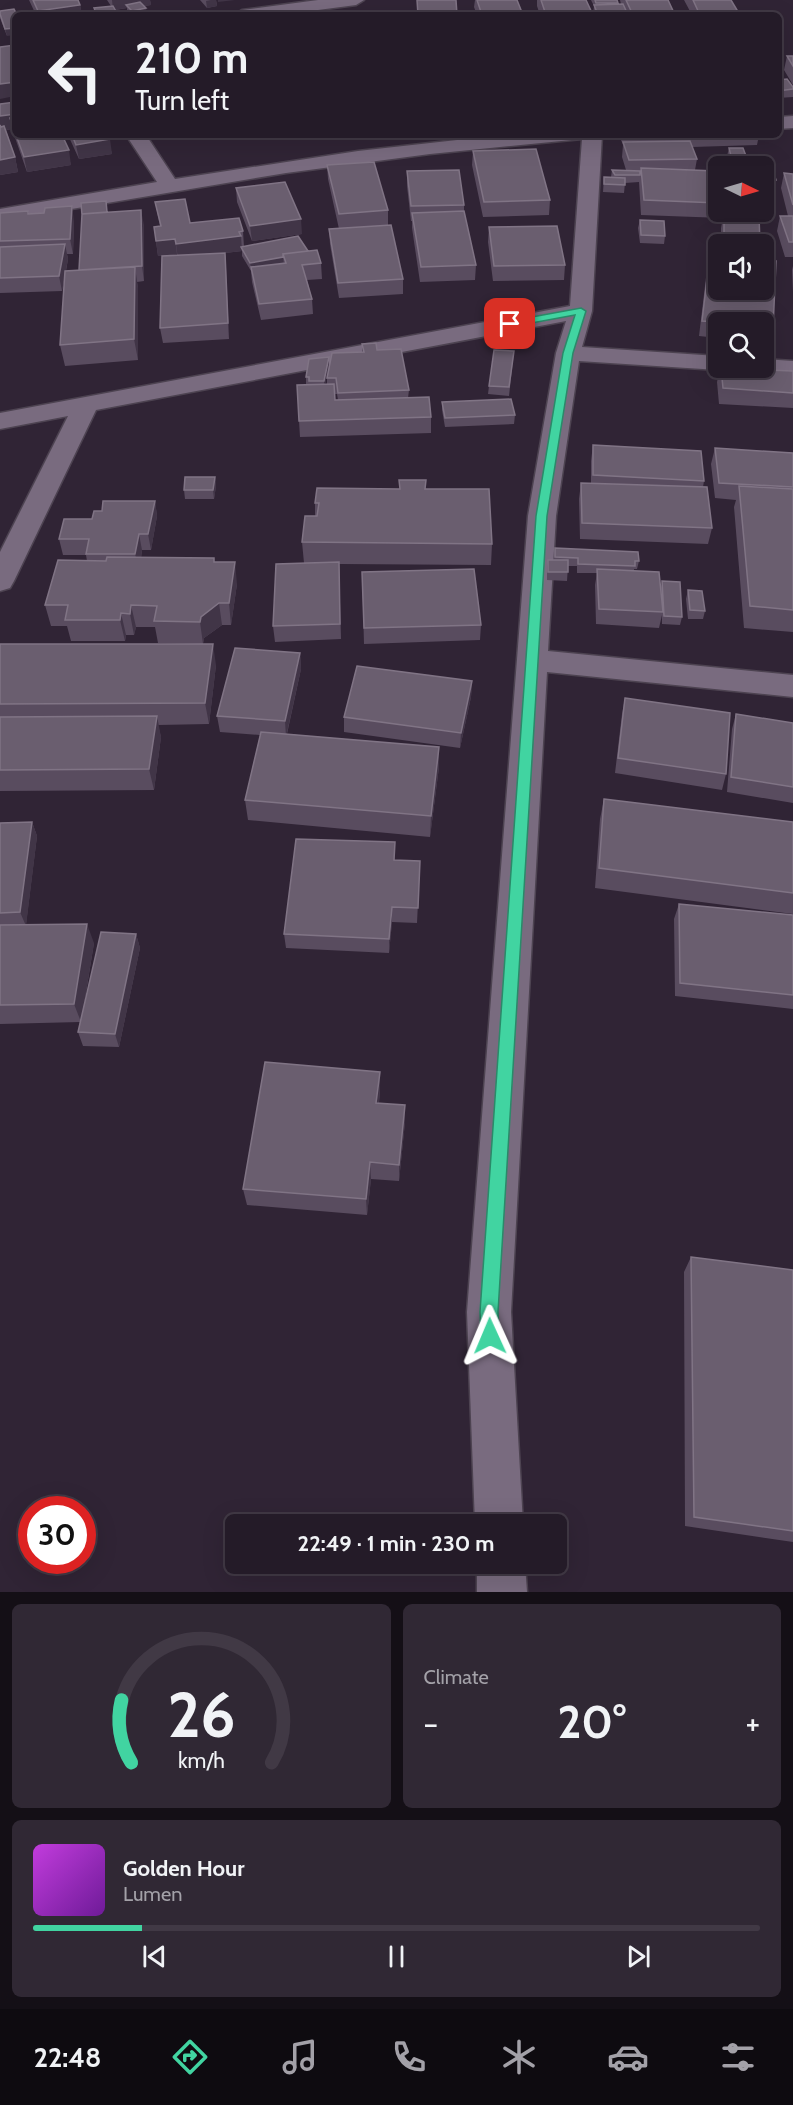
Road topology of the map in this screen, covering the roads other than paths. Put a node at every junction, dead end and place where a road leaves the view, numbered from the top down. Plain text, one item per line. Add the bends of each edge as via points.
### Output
1 (356, 0) edge
2 (265, 12) edge
3 (138, 138) edge
4 (540, 138) edge
5 (592, 138) edge
6 (169, 185) junction
7 (0, 215) edge
8 (581, 311) junction
9 (568, 353) junction
10 (708, 362) edge
11 (774, 367) edge
12 (793, 368) edge
13 (87, 403) junction
14 (0, 420) edge
15 (0, 581) edge
16 (533, 660) junction
17 (793, 686) edge
18 (499, 1514) edge
19 (501, 1574) edge
20 (502, 1592) edge

1 - 2 street
3 - 6 street
4 - 6 street via 435,147
5 - 8 street
6 - 7 street
8 - 9 street
8 - 13 street
9 - 10 street
9 - 16 street via 542,516
11 - 12 street
13 - 14 street
13 - 15 street
16 - 17 street
16 - 18 street via 489,1312
19 - 20 street

